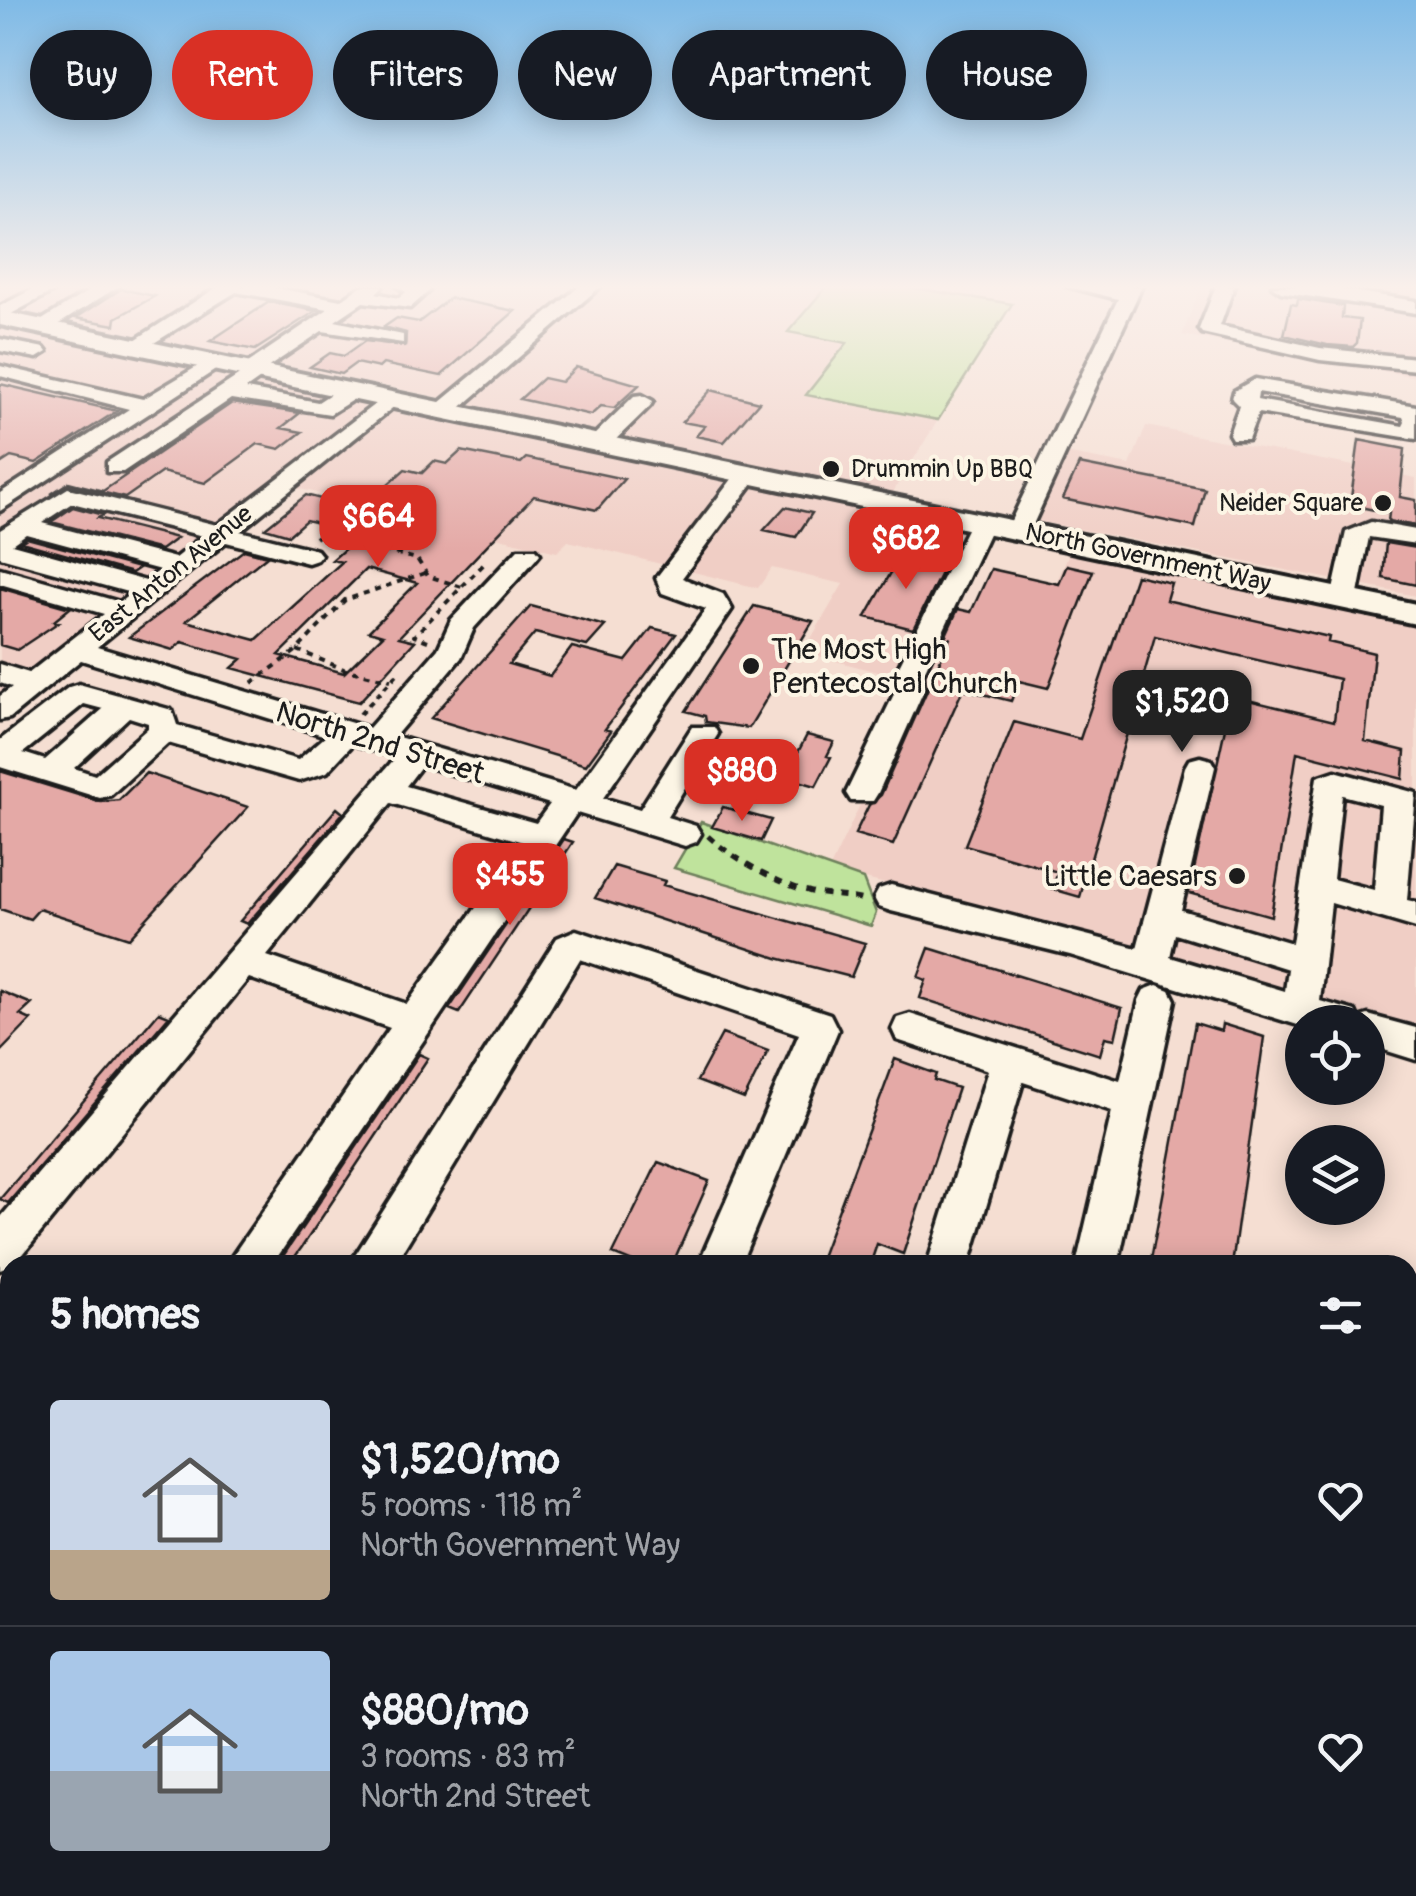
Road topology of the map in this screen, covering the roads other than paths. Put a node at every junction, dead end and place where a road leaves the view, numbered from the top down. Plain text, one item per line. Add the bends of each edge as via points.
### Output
1 (20, 374) edge
2 (198, 374) edge
3 (249, 374) edge
4 (264, 374) edge
5 (487, 374) edge
6 (1091, 374) edge
7 (1257, 374) edge
8 (228, 392) junction
9 (349, 392) junction
10 (1252, 395) junction
11 (388, 400) junction
12 (642, 400) dead end
13 (148, 406) junction
14 (442, 412) junction
15 (1415, 423) edge
16 (1240, 434) dead end
17 (598, 444) junction
18 (115, 468) dead end
19 (746, 475) junction
20 (0, 504) edge
21 (982, 524) junction
22 (23, 526) junction
23 (1018, 531) junction
24 (224, 532) junction
25 (1416, 537) edge
26 (0, 541) edge
27 (0, 549) edge
28 (308, 550) road end
29 (527, 554) dead end
30 (180, 567) junction
31 (0, 576) edge
32 (151, 590) junction
33 (1344, 599) junction
34 (124, 611) junction
35 (1416, 614) edge
36 (76, 650) junction
37 (0, 673) edge
38 (34, 684) junction
39 (124, 706) junction
40 (0, 711) edge
41 (163, 731) junction
42 (359, 731) junction
43 (704, 734) dead end
44 (415, 754) junction
45 (0, 757) edge
46 (1200, 766) dead end
47 (50, 773) junction
48 (384, 790) junction
49 (862, 793) dead end
50 (576, 801) junction
51 (1407, 802) edge
52 (648, 822) junction
53 (685, 834) road end
54 (543, 837) junction
55 (1316, 886) junction
56 (891, 898) road end
57 (1403, 911) edge
58 (1162, 916) junction
59 (242, 961) junction
60 (1307, 961) junction
61 (1153, 983) junction
62 (1302, 1005) edge
63 (1285, 1008) edge
64 (412, 1022) junction
65 (910, 1029) dead end
66 (1385, 1035) edge
67 (1416, 1044) edge
68 (1010, 1061) junction
69 (1134, 1102) junction
70 (0, 1250) edge
71 (254, 1255) edge
72 (376, 1255) edge
73 (724, 1255) edge
74 (951, 1255) edge
75 (1099, 1255) edge

1 - 13 street
2 - 13 street
3 - 8 street
4 - 9 main road, North Government Way
5 - 14 street
6 - 23 street
7 - 10 street
8 - 9 street via 322,409
8 - 18 street
9 - 11 main road, North Government Way
10 - 15 street via 1412,412
10 - 16 street
11 - 14 main road, North Government Way
11 - 24 street, East Anton Avenue
12 - 17 street
13 - 20 street
14 - 17 main road, North Government Way
17 - 19 main road, North Government Way
19 - 21 main road, North Government Way
19 - 50 street via 669,578 670,587 714,600 719,609
21 - 23 main road, North Government Way
21 - 49 street via 909,674 910,690
22 - 24 street via 68,495
22 - 26 street
22 - 30 street
23 - 33 main road, North Government Way
24 - 28 street
24 - 30 street, East Anton Avenue
25 - 33 street via 1358,532
27 - 32 street
29 - 42 street via 461,626 451,652
30 - 32 street, East Anton Avenue
31 - 34 street
32 - 34 street, East Anton Avenue
33 - 35 main road, North Government Way
34 - 36 street, East Anton Avenue
36 - 38 street, East Anton Avenue
36 - 42 street, North 2nd Street
37 - 38 street
38 - 40 street, East Anton Avenue
39 - 41 street via 162,717
39 - 45 street via 75,694
39 - 47 street
41 - 42 street via 299,771 316,766
41 - 47 street via 104,785
42 - 44 street, North 2nd Street
43 - 52 street
44 - 48 street
44 - 50 street, North 2nd Street
45 - 47 street
46 - 58 street
48 - 54 street
48 - 59 street
50 - 52 street, North 2nd Street
50 - 54 street
51 - 55 street via 1328,785
51 - 57 street
52 - 53 street, North 2nd Street
54 - 64 street
55 - 57 street
55 - 60 street
56 - 61 street
58 - 60 street
58 - 61 street
59 - 64 street
59 - 70 street
60 - 62 street
61 - 63 street
61 - 69 street
64 - 71 street
65 - 68 street
66 - 67 street
68 - 69 street
68 - 74 street
69 - 75 street
72 - 73 street via 576,944 819,1030

